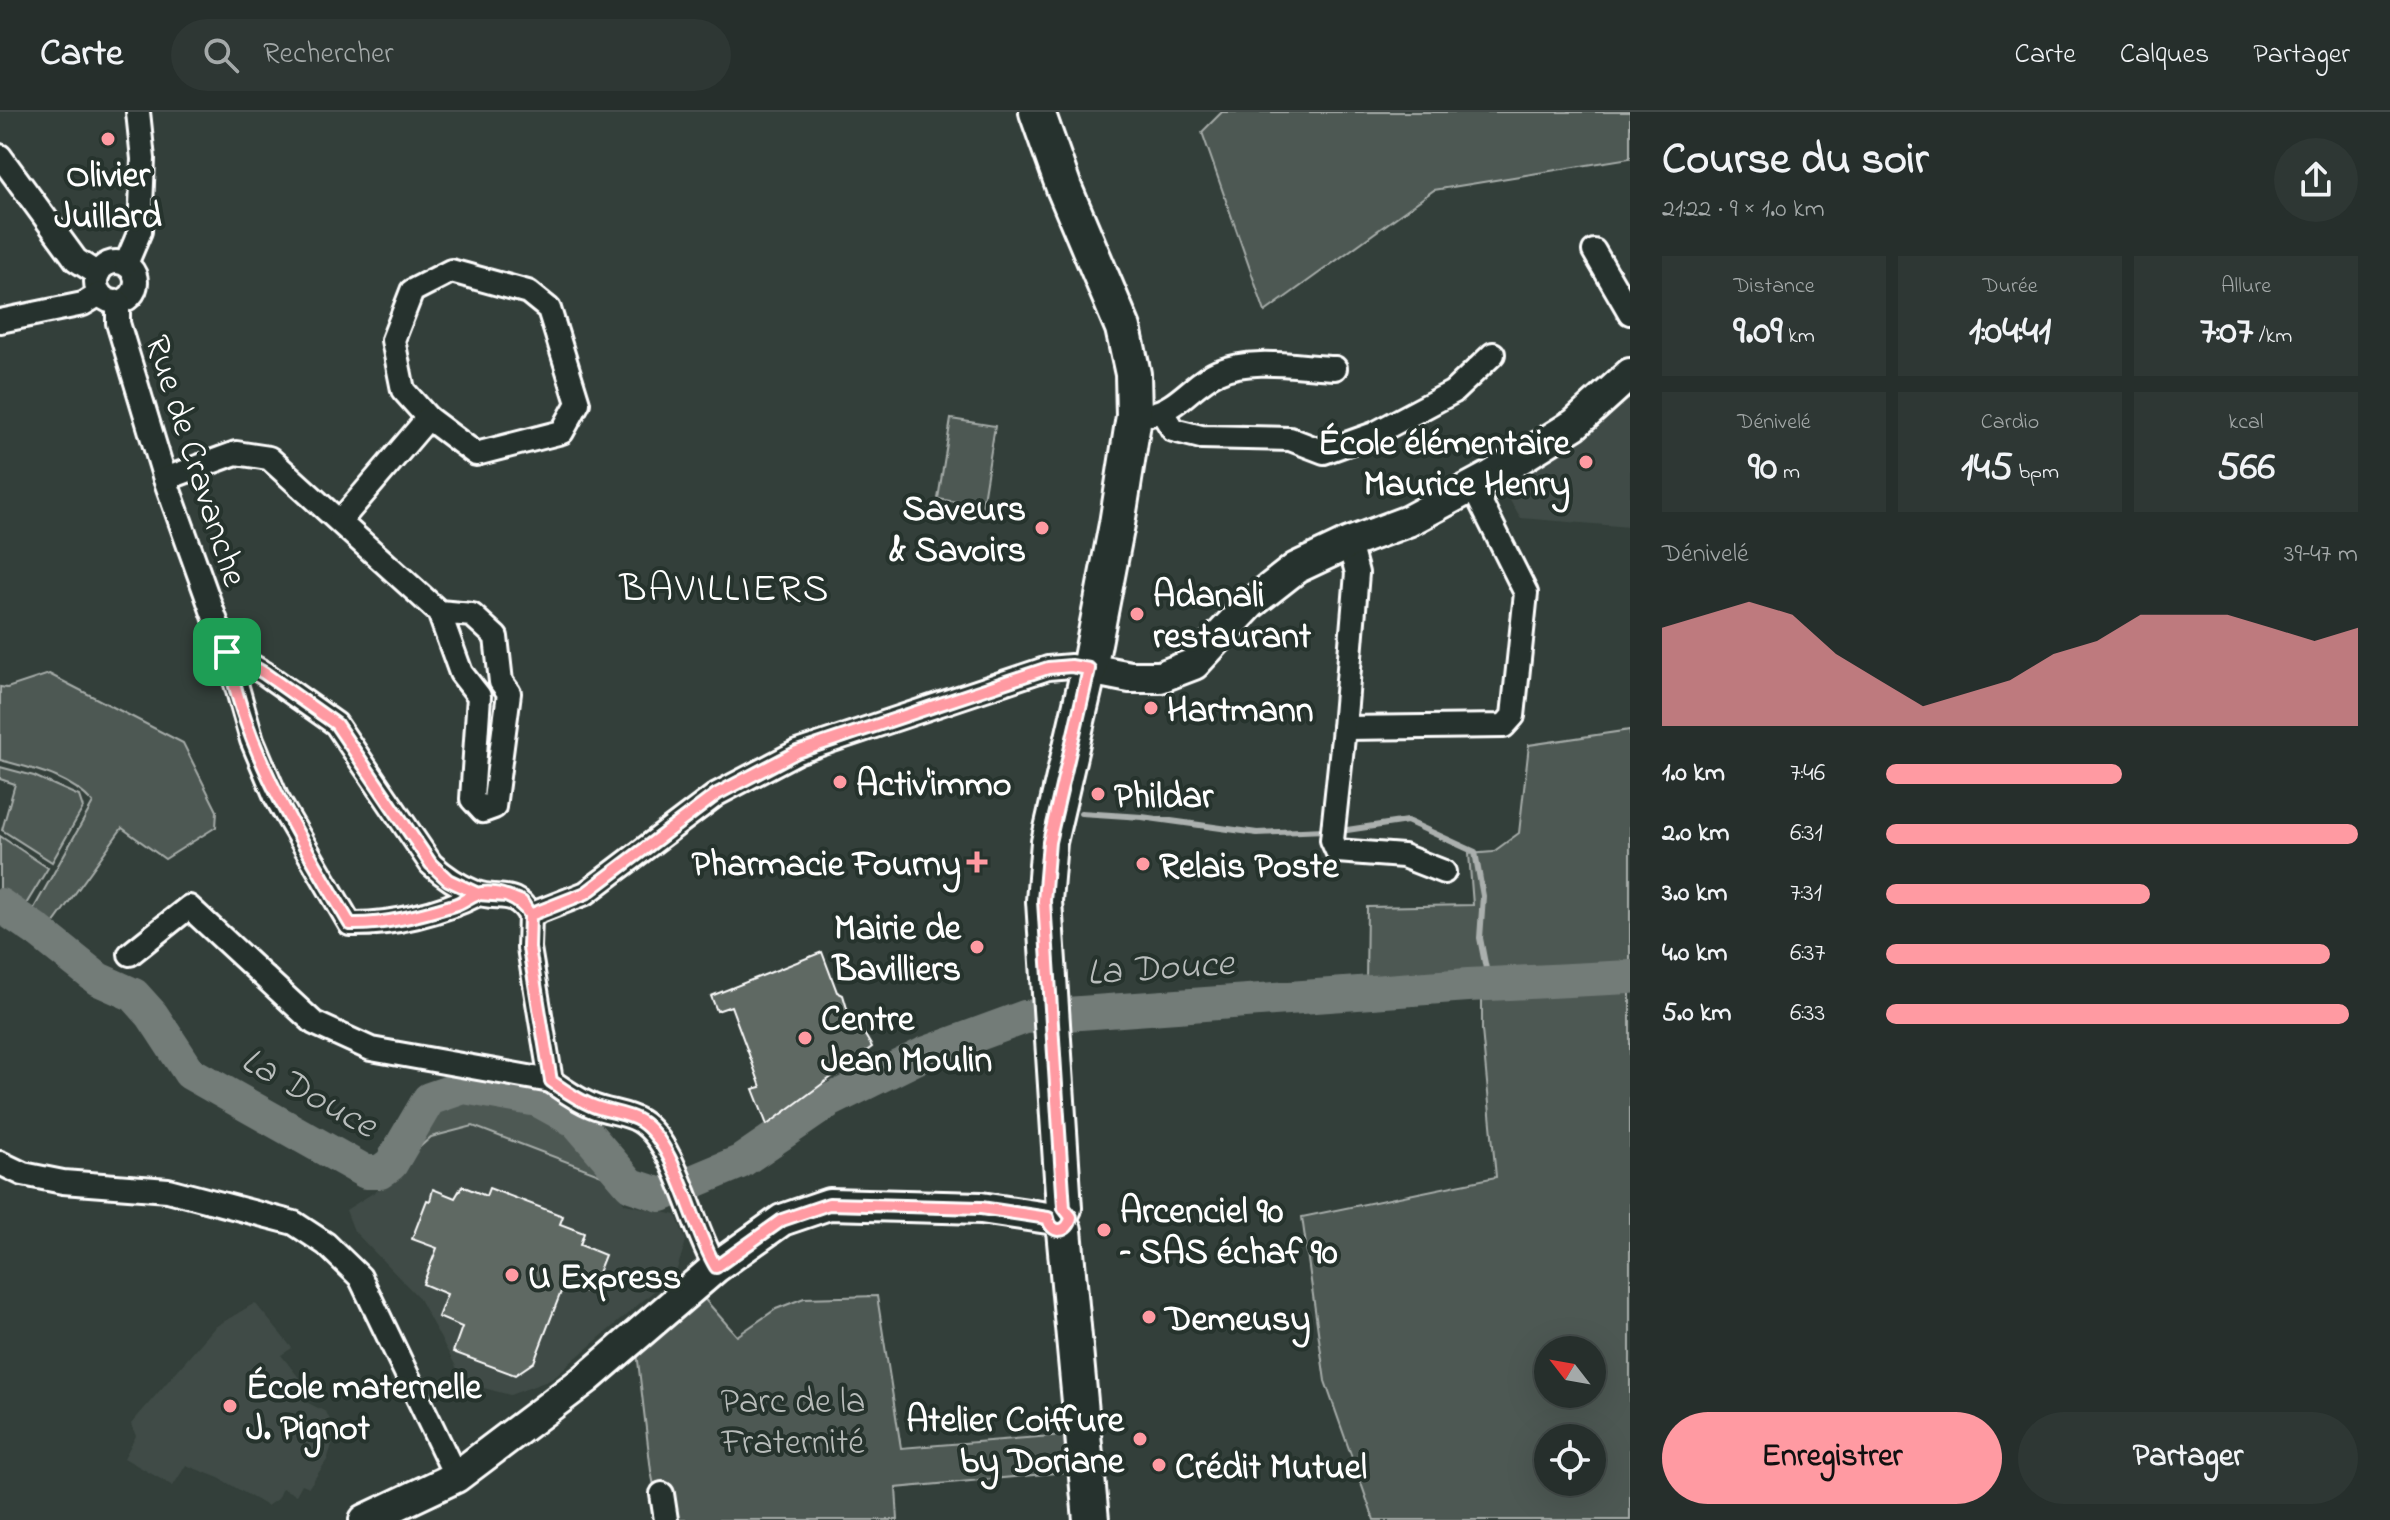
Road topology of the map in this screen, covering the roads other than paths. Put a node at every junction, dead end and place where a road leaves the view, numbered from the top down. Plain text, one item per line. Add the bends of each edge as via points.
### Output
1 (138, 112) edge
2 (1037, 112) edge
3 (0, 156) edge
4 (1594, 251) dead end
5 (126, 264) junction
6 (105, 290) junction
7 (1630, 313) edge
8 (0, 321) edge
9 (1493, 354) dead end
10 (1335, 368) dead end
11 (1630, 374) edge
12 (1148, 414) junction
13 (428, 418) junction
14 (165, 479) junction
15 (1473, 487) junction
16 (340, 521) junction
17 (1349, 543) junction
18 (439, 612) junction
19 (227, 652) junction
20 (1089, 669) junction
21 (1344, 728) junction
22 (1444, 872) dead end
23 (478, 894) junction
24 (530, 915) junction
25 (130, 954) dead end
26 (551, 1081) junction
27 (0, 1163) edge
28 (1059, 1219) junction
29 (716, 1267) junction
30 (456, 1477) junction
31 (662, 1494) dead end
32 (365, 1520) edge
33 (666, 1520) edge
34 (1091, 1520) edge

1 - 5 street via 143,159 140,231
2 - 12 main road via 1123,328
3 - 6 street via 76,260
4 - 7 street
5 - 6 street via 113,262
5 - 6 street via 136,286 129,297
6 - 8 street via 83,304
6 - 14 street, Rue de Cravanche
9 - 12 street via 1453,392 1374,434 1324,452 1290,439 1201,437 1173,430
10 - 12 street via 1245,366 1217,372
11 - 15 street via 1575,424
12 - 20 main road via 1117,524
13 - 13 street via 476,454 562,432 578,403 549,309 528,292 451,271 412,291 393,340 403,390
13 - 16 street
14 - 16 street via 236,453 269,458
14 - 19 street, Rue de Cravanche
15 - 17 street via 1408,521
15 - 21 street via 1526,593 1513,716 1504,726
16 - 18 street
17 - 20 street via 1296,568 1262,594 1194,664 1160,677
17 - 21 street via 1357,573
18 - 18 street via 472,615 496,637 501,682 509,693 494,807 483,811 472,799 479,696 461,673
19 - 23 street via 336,724 431,864 448,880
19 - 23 street, Rue de Cravanche via 252,740 276,797 350,924 370,925 457,905
20 - 24 street via 1048,668 797,752 717,794 586,893
20 - 28 main road via 1049,842 1044,901
21 - 22 street via 1332,840 1337,851 1403,856
23 - 24 street via 522,902
24 - 26 street via 529,948
25 - 26 street via 189,907 314,1023 371,1049
26 - 29 street via 594,1107 639,1120 657,1135
27 - 30 street via 63,1182 168,1190 294,1223 326,1244 360,1277
28 - 29 street via 981,1208 829,1204 782,1220
28 - 34 main road
29 - 30 street via 587,1378
30 - 32 street
31 - 33 street

